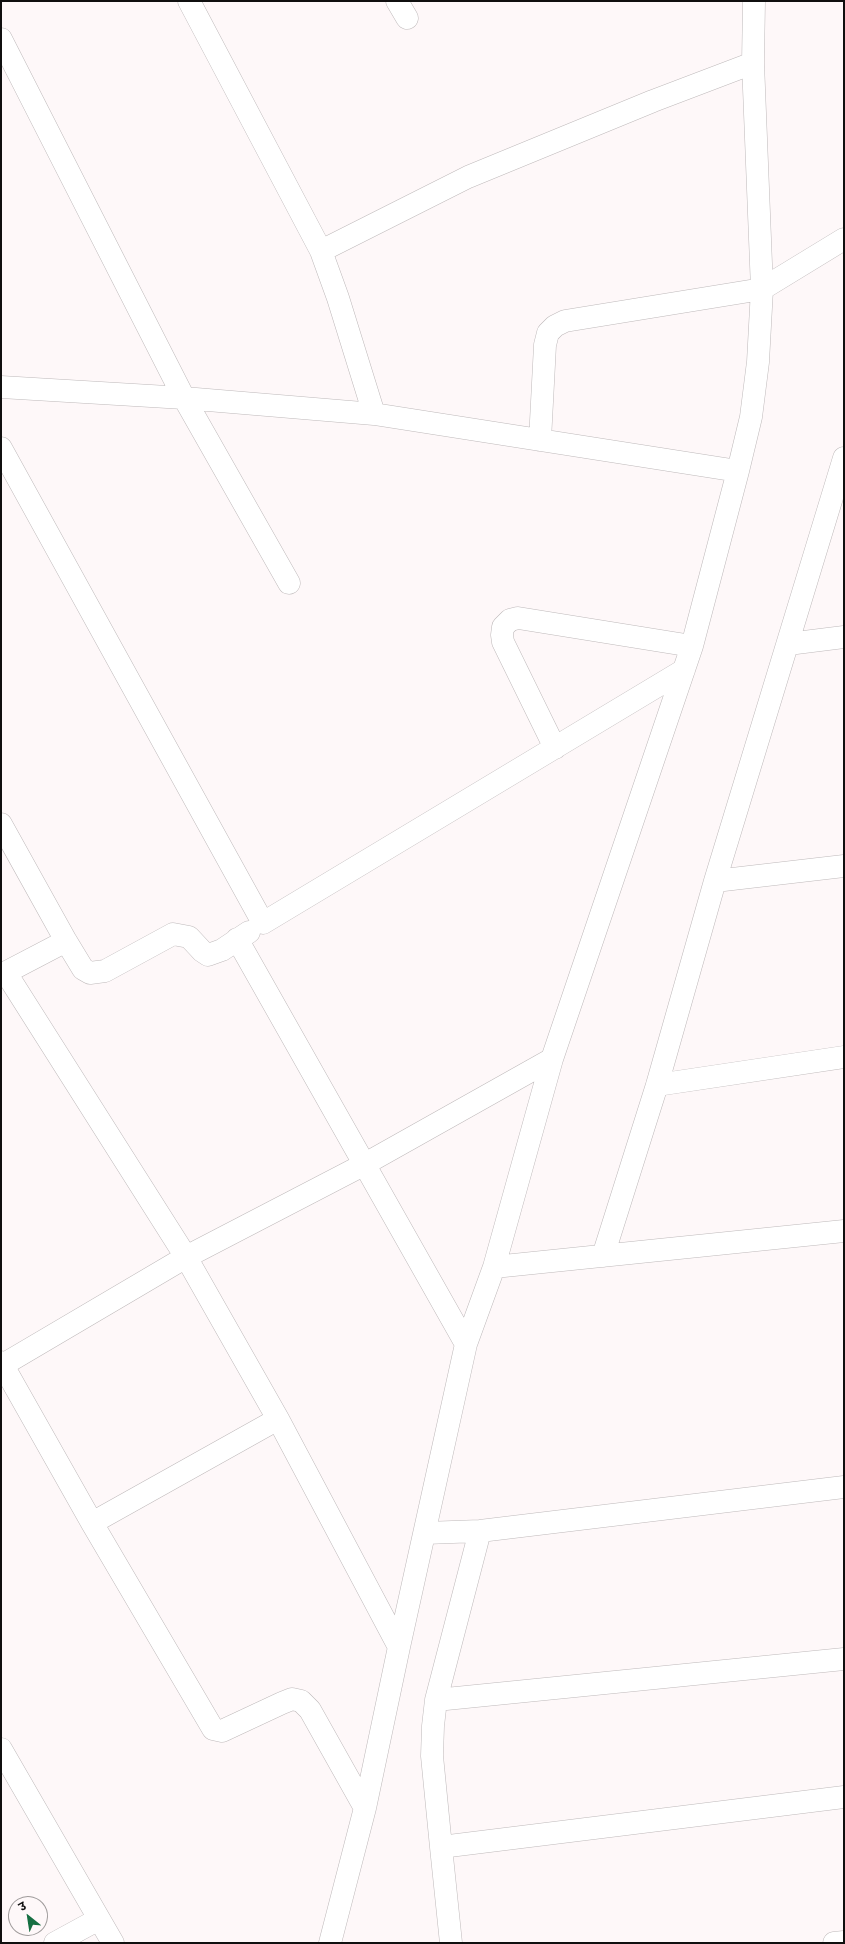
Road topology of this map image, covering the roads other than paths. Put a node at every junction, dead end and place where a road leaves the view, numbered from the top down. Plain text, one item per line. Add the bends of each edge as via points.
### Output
1 (189, 1) edge
2 (754, 1) edge
3 (1, 39) edge
4 (753, 63) junction
5 (844, 239) edge
6 (321, 251) junction
7 (762, 289) junction
8 (1, 387) edge
9 (184, 398) junction
10 (374, 414) junction
11 (540, 440) junction
12 (1, 448) edge
13 (844, 458) edge
14 (738, 471) junction
15 (289, 583) dead end
16 (844, 637) edge
17 (788, 644) junction
18 (692, 646) junction
19 (684, 670) junction
20 (555, 748) junction
21 (1, 824) edge
22 (844, 866) edge
23 (715, 881) junction
24 (263, 923) junction
25 (237, 940) junction
26 (66, 941) junction
27 (4, 974) edge
28 (844, 1057) edge
29 (552, 1059) junction
30 (657, 1085) junction
31 (365, 1164) junction
32 (844, 1231) edge
33 (603, 1256) junction
34 (186, 1257) junction
35 (494, 1267) junction
36 (466, 1344) junction
37 (1, 1364) edge
38 (278, 1419) junction
39 (844, 1487) edge
40 (92, 1523) junction
41 (480, 1531) junction
42 (425, 1533) junction
43 (399, 1647) junction
44 (844, 1659) edge
45 (436, 1700) junction
46 (1, 1749) edge
47 (844, 1797) edge
48 (365, 1808) junction
49 (441, 1847) junction
50 (99, 1918) junction
51 (844, 1942) edge
52 (55, 1943) edge
53 (113, 1943) edge
54 (330, 1943) edge
55 (451, 1943) edge
56 (834, 1943) edge

1 - 6 street
2 - 4 street
3 - 9 street
4 - 6 street via 646,103 468,176
4 - 7 street
5 - 7 street
6 - 10 street
7 - 11 street via 565,321 555,326 548,333 545,344
7 - 14 street via 758,362 751,417
8 - 9 street
9 - 10 street
9 - 15 street
10 - 11 street
11 - 14 street
12 - 24 street
13 - 17 street
14 - 18 street
16 - 17 street
17 - 23 street
18 - 19 street
18 - 20 street via 518,618 510,620 503,627 503,642
19 - 20 street
19 - 29 street
20 - 24 street
21 - 26 street
22 - 23 street
23 - 30 street
24 - 25 street
25 - 26 street via 208,955 189,937 173,934 97,974 83,969
25 - 31 street
26 - 27 street
27 - 34 street
28 - 30 street
29 - 31 street
29 - 35 street
30 - 33 street
31 - 34 street
31 - 36 street
32 - 33 street
33 - 35 street
34 - 37 street
34 - 38 street
35 - 36 street
36 - 42 street
37 - 40 street
38 - 40 street
38 - 43 street
39 - 41 street
40 - 48 street via 213,1729 222,1731 292,1699 301,1701 310,1710
41 - 42 street
41 - 45 street
42 - 43 street
43 - 48 street
44 - 45 street
45 - 49 street via 432,1756
46 - 50 street
47 - 49 street
48 - 54 street
49 - 55 street
50 - 52 street
50 - 53 street
51 - 56 street

